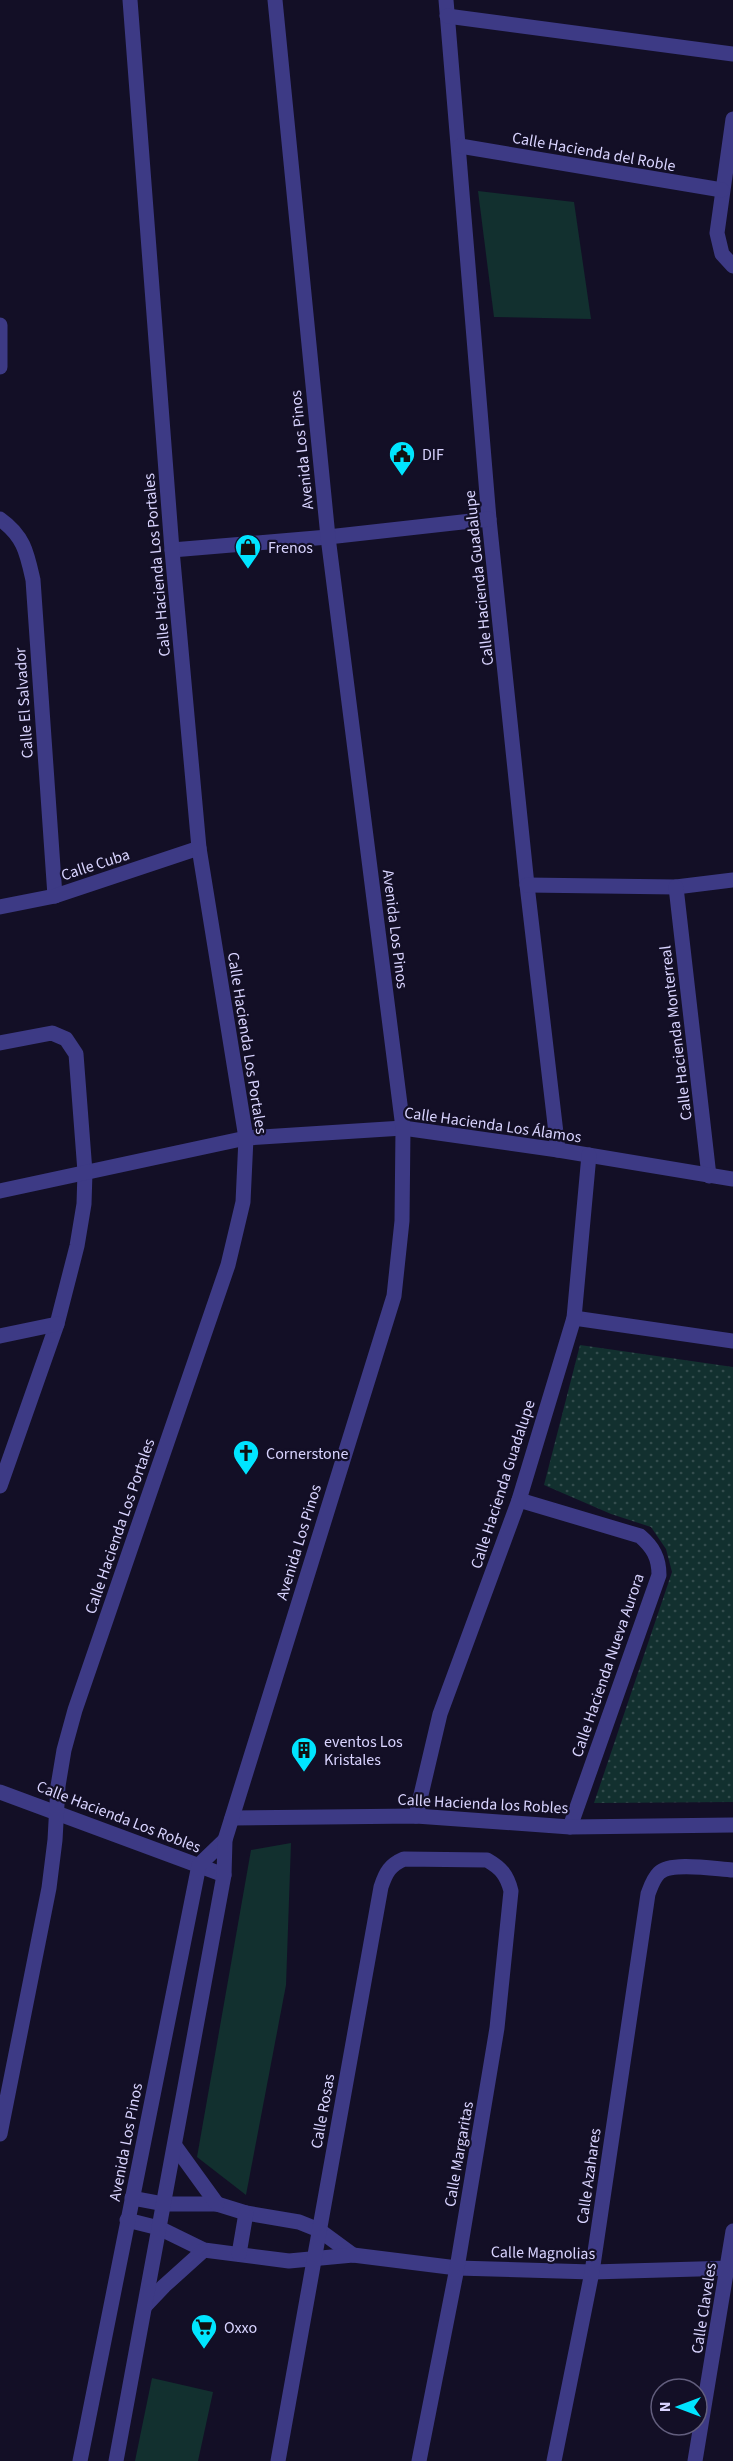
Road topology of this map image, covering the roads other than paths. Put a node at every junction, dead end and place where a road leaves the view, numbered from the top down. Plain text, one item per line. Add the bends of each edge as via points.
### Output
1 (130, 0) edge
2 (275, 0) edge
3 (446, 0) edge
4 (447, 16) junction
5 (733, 54) edge
6 (733, 120) edge
7 (459, 146) junction
8 (722, 190) junction
9 (733, 266) edge
10 (0, 325) edge
11 (0, 367) edge
12 (0, 519) edge
13 (489, 519) junction
14 (328, 537) junction
15 (172, 550) junction
16 (199, 848) junction
17 (733, 880) edge
18 (526, 885) junction
19 (676, 887) junction
20 (55, 896) junction
21 (0, 907) edge
22 (0, 1042) edge
23 (403, 1128) junction
24 (246, 1138) junction
25 (558, 1150) junction
26 (589, 1155) junction
27 (85, 1172) junction
28 (710, 1176) junction
29 (733, 1179) edge
30 (0, 1191) edge
31 (574, 1318) junction
32 (57, 1324) junction
33 (0, 1336) edge
34 (733, 1341) edge
35 (0, 1486) edge
36 (519, 1500) junction
37 (0, 1792) edge
38 (57, 1812) junction
39 (416, 1816) junction
40 (232, 1818) junction
41 (733, 1825) edge
42 (570, 1827) junction
43 (225, 1840) junction
44 (487, 1860) joint
45 (198, 1865) junction
46 (733, 1870) edge
47 (224, 1875) junction
48 (0, 2134) edge
49 (175, 2146) junction
50 (132, 2198) junction
51 (164, 2204) junction
52 (217, 2204) junction
53 (246, 2212) junction
54 (128, 2220) junction
55 (159, 2228) junction
56 (319, 2230) junction
57 (733, 2231) edge
58 (204, 2250) junction
59 (239, 2254) junction
60 (353, 2255) junction
61 (313, 2260) junction
62 (730, 2267) edge
63 (457, 2268) junction
64 (592, 2272) junction
65 (145, 2306) junction
66 (80, 2461) edge
67 (116, 2461) edge
68 (278, 2461) edge
69 (419, 2461) edge
70 (554, 2461) edge
71 (695, 2461) edge

1 - 15 street, Calle Hacienda Los Portales
2 - 14 street, Avenida Los Pinos
3 - 4 street, Calle Hacienda Guadalupe
4 - 5 street
4 - 7 street, Calle Hacienda Guadalupe
6 - 8 street
7 - 8 street, Calle Hacienda del Roble
7 - 13 street, Calle Hacienda Guadalupe
8 - 9 street via 717,233 722,254
10 - 11 street
12 - 20 street, Calle El Salvador via 14,529 26,549 33,580
13 - 14 street
13 - 18 street, Calle Hacienda Guadalupe
14 - 15 street
14 - 23 street, Avenida Los Pinos
15 - 16 street, Calle Hacienda Los Portales
16 - 20 street, Calle Cuba
16 - 24 street, Calle Hacienda Los Portales
17 - 19 street
18 - 19 street
18 - 25 street, Calle Hacienda Guadalupe
19 - 28 street, Calle Hacienda Monterreal
20 - 21 street, Calle Cuba
22 - 27 street via 52,1033 66,1039 76,1054
23 - 24 street, Calle Hacienda Los Álamos
23 - 25 street, Calle Hacienda Los Álamos
23 - 40 street, Avenida Los Pinos via 402,1221 394,1296
24 - 27 street, Calle Hacienda Los Álamos
24 - 38 street, Calle Hacienda Los Portales via 243,1202 228,1265 75,1710 64,1750
25 - 26 street, Calle Hacienda Los Álamos
26 - 28 street, Calle Hacienda Los Álamos
26 - 31 street, Calle Hacienda Guadalupe
27 - 30 street, Calle Hacienda Los Álamos
27 - 32 street via 77,1246
28 - 29 street, Calle Hacienda Los Álamos
31 - 34 street
31 - 36 street, Calle Hacienda Guadalupe
32 - 33 street
32 - 35 street
36 - 39 street, Calle Hacienda Guadalupe via 440,1714
36 - 42 street, Calle Hacienda Nueva Aurora via 640,1536 650,1545 659,1567
37 - 38 street, Calle Hacienda Los Robles
38 - 45 street, Calle Hacienda Los Robles
38 - 48 street, Calle Hacienda Los Portales via 49,1888
39 - 40 street, Calle Hacienda los Robles
39 - 42 street, Calle Hacienda los Robles
40 - 43 street, Avenida Los Pinos
41 - 42 street, Calle Hacienda los Robles
43 - 45 street, Avenida Los Pinos
43 - 47 street, Avenida Los Pinos
44 - 56 street, Calle Rosas via 404,1859 386,1872
44 - 63 street, Calle Margaritas via 499,1866 511,1891 497,2028
45 - 47 street, Calle Hacienda Los Robles
45 - 50 street, Avenida Los Pinos
46 - 64 street, Calle Azahares via 670,1866 659,1872 648,1894
47 - 49 street, Avenida Los Pinos
49 - 51 street, Avenida Los Pinos
49 - 52 street
50 - 51 street, Calle Magnolias
50 - 54 street, Avenida Los Pinos
51 - 52 street, Calle Magnolias
51 - 55 street, Avenida Los Pinos
52 - 53 street, Calle Magnolias
53 - 56 street, Calle Magnolias
53 - 59 street
54 - 55 street, Calle Magnolias
54 - 66 street, Avenida Los Pinos
55 - 58 street, Calle Magnolias
55 - 65 street, Avenida Los Pinos
56 - 60 street, Calle Magnolias
56 - 61 street, Calle Rosas
57 - 62 street, Calle Claveles
58 - 59 street, Calle Magnolias
58 - 65 street
59 - 61 street, Calle Magnolias
60 - 61 street, Calle Magnolias
60 - 63 street, Calle Magnolias
61 - 68 street, Calle Rosas
62 - 64 street, Calle Magnolias
62 - 71 street, Calle Claveles
63 - 64 street, Calle Magnolias
63 - 69 street, Calle Margaritas
64 - 70 street, Calle Azahares
65 - 67 street, Avenida Los Pinos

